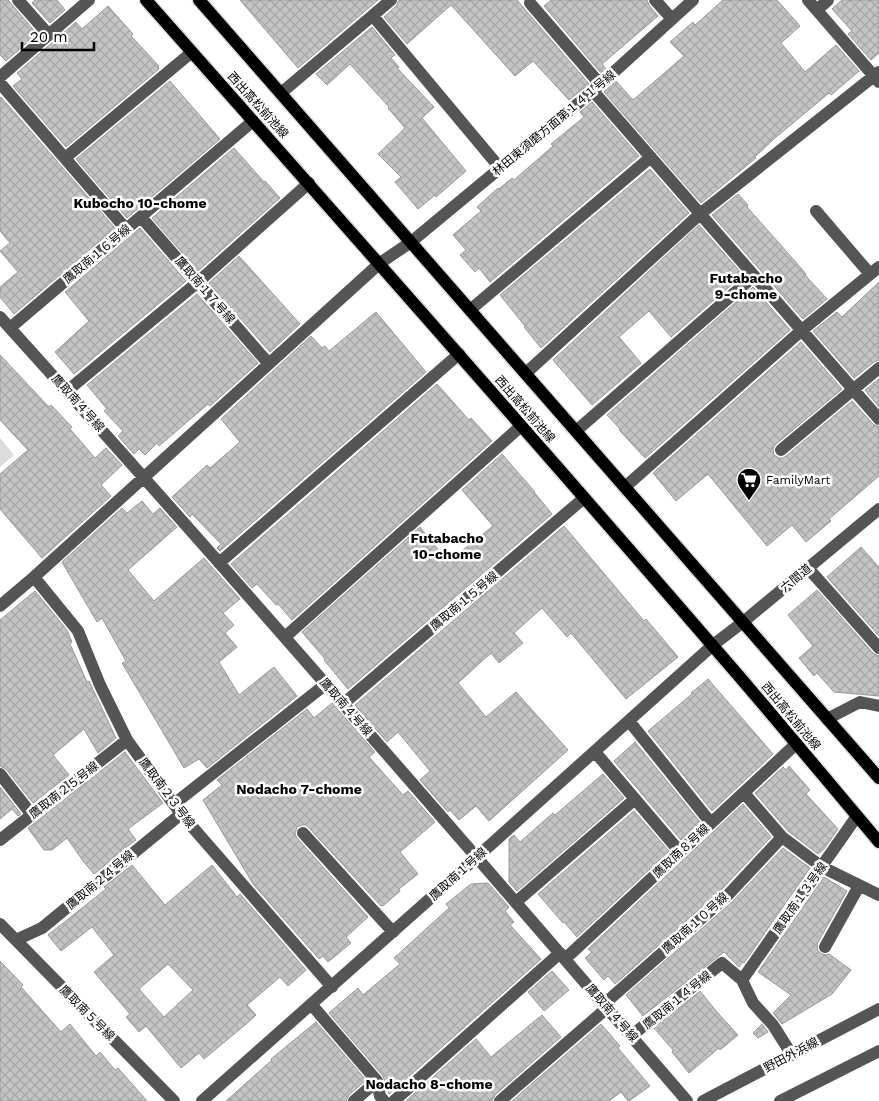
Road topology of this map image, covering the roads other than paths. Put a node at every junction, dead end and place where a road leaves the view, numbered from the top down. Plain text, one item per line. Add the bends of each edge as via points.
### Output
1 (18, 0) edge
2 (89, 0) edge
3 (146, 0) edge
4 (199, 0) edge
5 (391, 0) edge
6 (655, 0) edge
7 (693, 0) edge
8 (808, 0) edge
9 (828, 0) edge
10 (530, 1) edge
11 (817, 10) junction
12 (373, 16) junction
13 (672, 18) junction
14 (49, 35) junction
15 (192, 52) junction
16 (0, 77) edge
17 (877, 77) edge
18 (0, 83) edge
19 (597, 88) junction
20 (281, 93) junction
21 (253, 121) junction
22 (651, 157) junction
23 (65, 158) junction
24 (500, 168) junction
25 (309, 183) junction
26 (816, 211) dead end
27 (700, 214) junction
28 (140, 217) junction
29 (126, 229) junction
30 (411, 242) junction
31 (380, 263) junction
32 (875, 270) edge
33 (754, 276) junction
34 (198, 282) junction
35 (470, 310) junction
36 (0, 317) edge
37 (10, 328) junction
38 (802, 330) junction
39 (459, 354) junction
40 (269, 364) junction
41 (879, 368) edge
42 (526, 373) junction
43 (854, 390) junction
44 (67, 391) junction
45 (879, 419) edge
46 (521, 426) junction
47 (576, 431) junction
48 (781, 450) dead end
49 (144, 477) junction
50 (625, 487) junction
51 (584, 498) junction
52 (877, 516) edge
53 (219, 563) junction
54 (808, 568) junction
55 (34, 577) junction
56 (0, 606) edge
57 (743, 622) junction
58 (284, 637) junction
59 (713, 645) junction
60 (879, 648) edge
61 (326, 684) junction
62 (343, 704) junction
63 (879, 706) edge
64 (827, 719) junction
65 (629, 721) junction
66 (127, 740) junction
67 (796, 744) junction
68 (595, 752) junction
69 (0, 774) edge
70 (879, 778) edge
71 (744, 793) junction
72 (635, 799) junction
73 (177, 809) junction
74 (32, 815) junction
75 (858, 816) junction
76 (711, 823) junction
77 (303, 833) dead end
78 (782, 837) junction
79 (0, 840) edge
80 (879, 842) edge
81 (680, 852) junction
82 (477, 857) junction
83 (822, 866) junction
84 (860, 886) junction
85 (879, 895) edge
86 (516, 902) junction
87 (0, 924) edge
88 (393, 932) junction
89 (16, 940) junction
90 (825, 948) dead end
91 (562, 956) junction
92 (742, 980) junction
93 (332, 987) junction
94 (311, 1004) junction
95 (605, 1006) junction
96 (879, 1009) edge
97 (631, 1036) junction
98 (879, 1051) edge
99 (792, 1055) junction
100 (378, 1081) junction
101 (174, 1101) edge
102 (202, 1101) edge
103 (354, 1101) edge
104 (384, 1101) edge
105 (394, 1101) edge
106 (500, 1101) edge
107 (687, 1101) edge
108 (703, 1101) edge
109 (780, 1101) edge

1 - 14 street
2 - 14 street
3 - 15 main road, 西出高松前池線
4 - 20 main road, 西出高松前池線
5 - 12 street
6 - 13 street
7 - 13 street, 林田東須磨方面第１４１号線
8 - 11 street
9 - 11 street
10 - 19 street
11 - 17 street
12 - 20 street
12 - 24 street
13 - 19 street, 林田東須磨方面第１４１号線
14 - 16 street
15 - 21 main road, 西出高松前池線
15 - 23 street
17 - 27 street
18 - 23 street
19 - 22 street
19 - 24 street, 林田東須磨方面第１４１号線
20 - 30 main road, 西出高松前池線
21 - 25 main road, 西出高松前池線
21 - 28 street, 鷹取南１６号線
22 - 27 street
22 - 35 street
23 - 29 street
24 - 30 street, 林田東須磨方面第１４１号線
25 - 31 main road, 西出高松前池線
25 - 34 street
26 - 32 street
27 - 33 street
27 - 42 street
28 - 29 street, 鷹取南１６号線
28 - 34 street, 鷹取南１７号線
29 - 37 street, 鷹取南１６号線
30 - 31 street, 林田東須磨方面第１４１号線
30 - 35 main road, 西出高松前池線
31 - 39 main road, 西出高松前池線
31 - 40 street, 林田東須磨方面第１４１号線
32 - 38 street
33 - 38 street
33 - 47 street
34 - 40 street, 鷹取南１７号線
34 - 44 street
35 - 42 main road, 西出高松前池線
36 - 37 street, 鷹取南４号線
37 - 44 street, 鷹取南４号線
38 - 43 street
38 - 50 street
39 - 46 main road, 西出高松前池線
39 - 53 street
40 - 49 street, 林田東須磨方面第１４１号線
41 - 43 street
42 - 47 main road, 西出高松前池線
43 - 45 street
43 - 48 street
44 - 49 street, 鷹取南４号線
46 - 51 main road, 西出高松前池線
46 - 58 street
47 - 50 main road, 西出高松前池線
49 - 53 street, 鷹取南４号線
49 - 55 street, 林田東須磨方面第１４１号線
50 - 57 main road, 西出高松前池線
51 - 59 main road, 西出高松前池線
51 - 62 street, 鷹取南１５号線
52 - 54 street, 六間道
53 - 58 street, 鷹取南４号線
54 - 57 street, 六間道
54 - 60 street
55 - 56 street, 林田東須磨方面第１４１号線
55 - 66 street, 鷹取南２３号線 via 78,631
57 - 59 street, 六間道
57 - 64 main road, 西出高松前池線
58 - 61 street, 鷹取南４号線
59 - 65 street, 鷹取南１号線
59 - 67 main road, 西出高松前池線
61 - 62 street, 鷹取南４号線
61 - 73 street, 鷹取南２４号線
62 - 82 street, 鷹取南４号線
63 - 64 street via 860,702
64 - 70 main road, 西出高松前池線
65 - 68 street, 鷹取南１号線
65 - 76 street
66 - 73 street, 鷹取南２３号線
66 - 74 street, 鷹取南２５号線
67 - 71 street, 鷹取南８号線
67 - 75 main road, 西出高松前池線
68 - 72 street
68 - 82 street, 鷹取南１号線
69 - 74 street
71 - 76 street, 鷹取南８号線
71 - 78 street
72 - 81 street
72 - 86 street
73 - 89 street, 鷹取南２４号線 via 42,928
73 - 93 street, 鷹取南２３号線
74 - 79 street, 鷹取南２５号線
75 - 80 main road, 西出高松前池線
75 - 83 street, 鷹取南１３号線
76 - 81 street, 鷹取南８号線
77 - 88 street
78 - 83 street
78 - 95 street, 鷹取南１０号線 via 727,896
81 - 91 street, 鷹取南８号線
82 - 86 street, 鷹取南４号線
82 - 88 street, 鷹取南１号線
83 - 84 street
83 - 92 street, 鷹取南１３号線
84 - 85 street
84 - 90 street
86 - 91 street, 鷹取南４号線
87 - 89 street, 鷹取南５号線
88 - 93 street, 鷹取南１号線
89 - 101 street, 鷹取南５号線
91 - 95 street, 鷹取南４号線
91 - 105 street, 鷹取南８号線
92 - 97 street, 鷹取南１４号線 via 722,963
92 - 99 street via 753,1003 773,1025
93 - 94 street, 鷹取南１号線
94 - 100 street
94 - 102 street, 鷹取南１号線
95 - 97 street, 鷹取南４号線
95 - 106 street, 鷹取南１０号線
96 - 99 street, 野田外浜線
97 - 107 street, 鷹取南４号線
98 - 109 street
99 - 108 street, 野田外浜線
100 - 103 street
100 - 104 street

